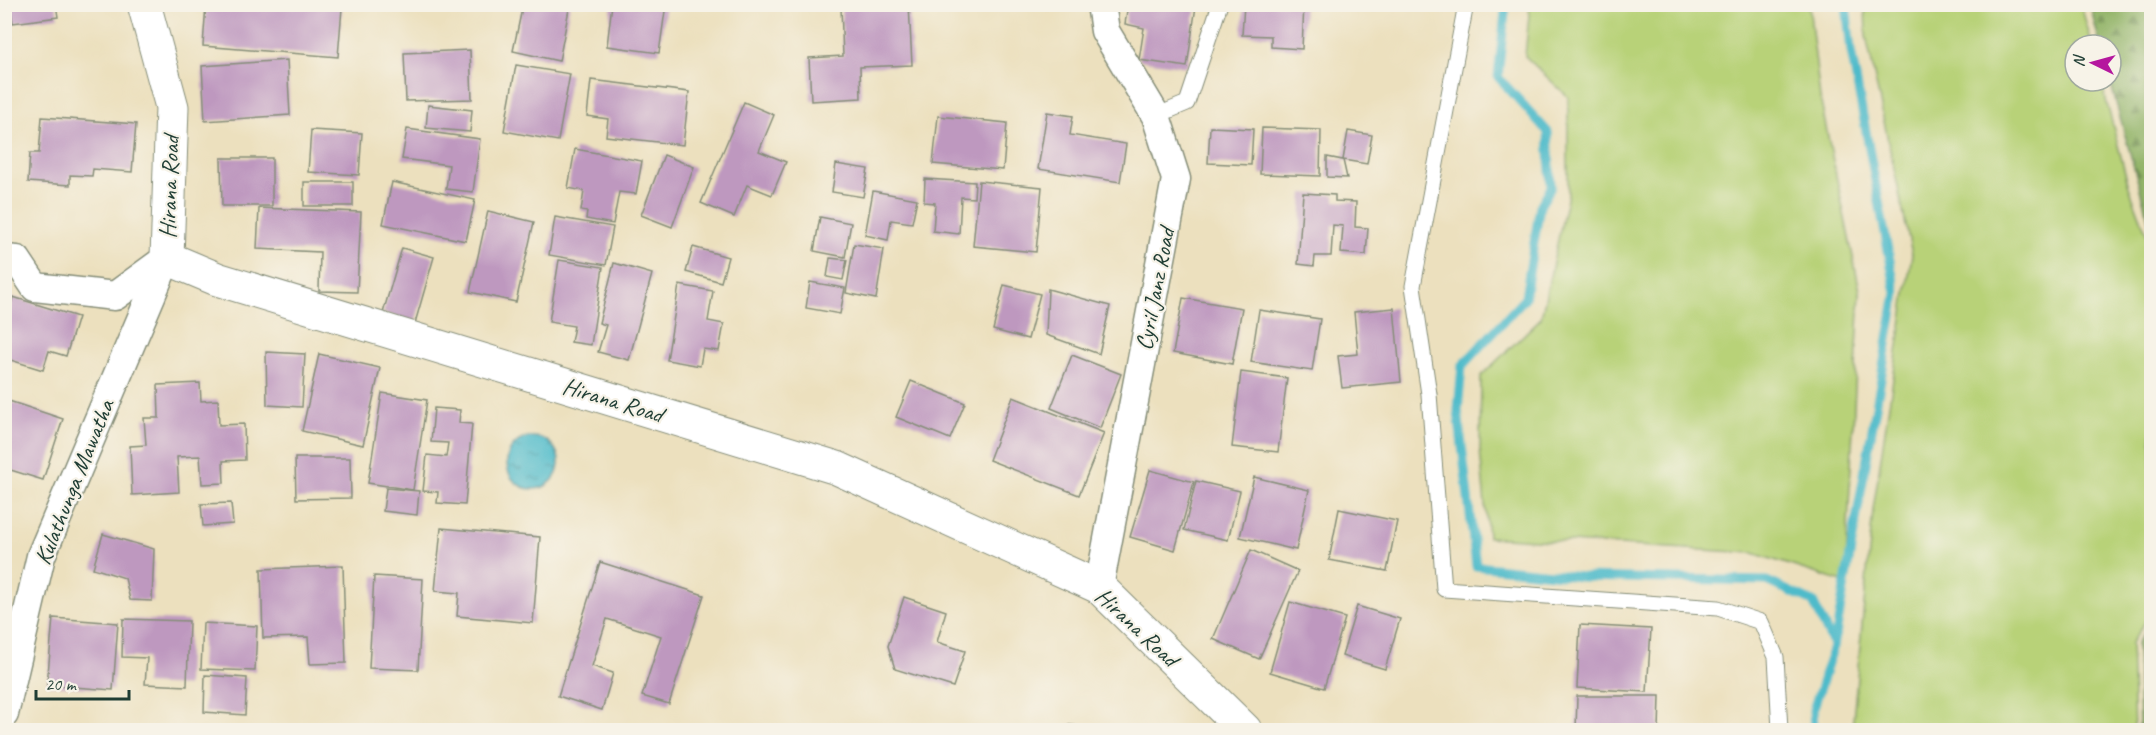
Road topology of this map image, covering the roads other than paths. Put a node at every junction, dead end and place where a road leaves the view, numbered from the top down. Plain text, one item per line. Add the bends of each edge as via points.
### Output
1 (144, 4) edge
2 (1101, 4) edge
3 (1220, 4) edge
4 (1466, 4) edge
5 (1156, 116) junction
6 (167, 258) junction
7 (4, 259) edge
8 (1099, 588) junction
9 (4, 714) edge
10 (1245, 730) edge
11 (1780, 730) edge

1 - 6 street, Hirana Road via 172,107
2 - 5 street, Cyril Janz Road via 1105,31
3 - 5 lane via 1187,103
4 - 11 lane via 1413,286 1429,394 1444,589 1718,608 1761,622 1776,657
5 - 8 street, Cyril Janz Road via 1176,179
6 - 7 street via 115,296 35,287 17,260
6 - 8 street, Hirana Road via 217,279 837,468
6 - 9 street, Kulathunga Mawatha via 41,556
8 - 10 street, Hirana Road

